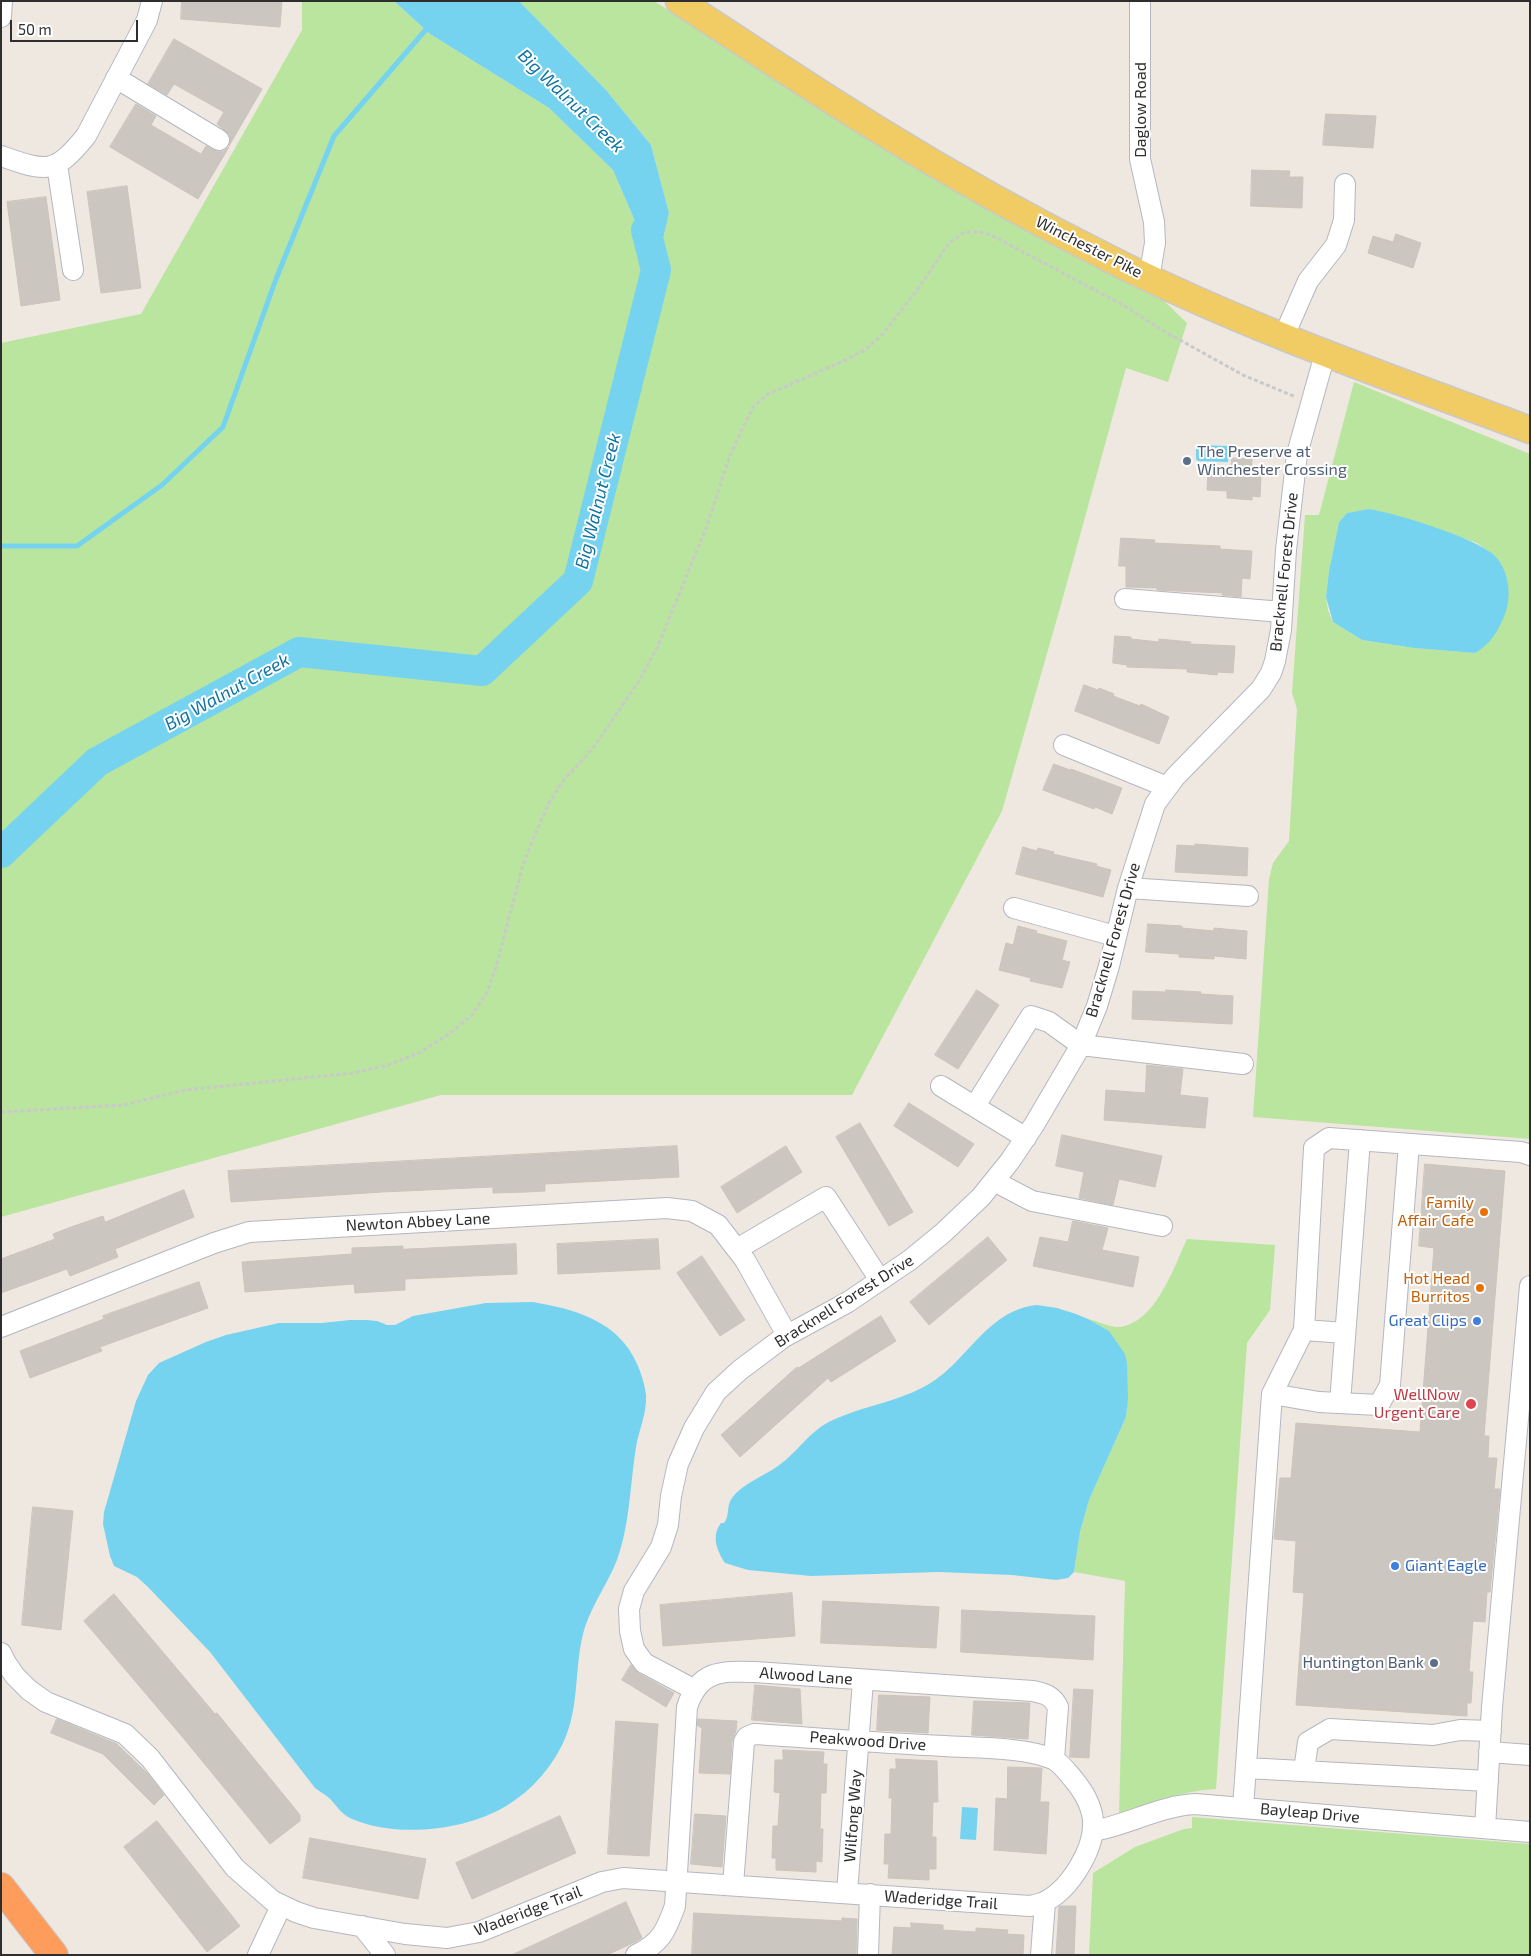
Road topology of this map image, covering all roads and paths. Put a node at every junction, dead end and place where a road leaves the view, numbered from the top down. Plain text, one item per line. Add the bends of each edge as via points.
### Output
1 (2, 1) edge
2 (152, 1) edge
3 (679, 1) edge
4 (1140, 1) edge
5 (1, 17) edge
6 (116, 78) junction
7 (219, 140) dead end
8 (1, 156) edge
9 (56, 165) junction
10 (1345, 184) dead end
11 (73, 270) dead end
12 (1149, 278) junction
13 (1283, 338) junction
14 (1325, 354) junction
15 (1311, 404) junction
16 (1530, 430) edge
17 (1126, 599) dead end
18 (1282, 612) junction
19 (1064, 745) dead end
20 (1167, 787) junction
21 (1128, 888) junction
22 (1248, 896) dead end
23 (1014, 908) dead end
24 (1115, 936) junction
25 (1081, 1045) junction
26 (1243, 1064) dead end
27 (941, 1086) dead end
28 (975, 1106) junction
29 (1, 1112) edge
30 (1026, 1138) junction
31 (1360, 1140) junction
32 (1408, 1144) junction
33 (1530, 1154) edge
34 (994, 1181) junction
35 (1162, 1226) dead end
36 (737, 1249) junction
37 (880, 1280) junction
38 (1530, 1286) edge
39 (1, 1327) edge
40 (1304, 1330) junction
41 (1345, 1333) junction
42 (788, 1335) junction
43 (1272, 1394) junction
44 (1340, 1403) junction
45 (1523, 1457) edge
46 (1, 1653) edge
47 (863, 1680) junction
48 (693, 1689) junction
49 (1491, 1731) junction
50 (858, 1741) junction
51 (1489, 1752) junction
52 (1530, 1755) edge
53 (1054, 1759) junction
54 (1246, 1768) junction
55 (1304, 1770) junction
56 (1488, 1781) junction
57 (1243, 1808) junction
58 (1485, 1828) junction
59 (1093, 1831) junction
60 (1530, 1832) edge
61 (676, 1882) junction
62 (733, 1885) junction
63 (1, 1887) edge
64 (847, 1893) junction
65 (870, 1894) junction
66 (1045, 1902) junction
67 (281, 1906) junction
68 (362, 1926) junction
69 (448, 1938) junction
70 (54, 1955) edge
71 (258, 1955) edge
72 (385, 1955) edge
73 (459, 1955) edge
74 (636, 1955) edge
75 (868, 1955) edge
76 (1040, 1955) edge

1 - 5 street
2 - 6 street via 147,20
3 - 12 main road, Winchester Pike via 928,160
4 - 12 street, Daglow Road via 1140,159 1154,222 1155,243
6 - 7 street
6 - 9 street via 86,136
8 - 9 street via 40,167
9 - 11 street
10 - 13 street via 1344,220 1336,246 1308,281
12 - 13 main road, Winchester Pike
13 - 14 main road, Winchester Pike
14 - 15 street, Bracknell Forest Drive
14 - 16 main road, Winchester Pike
15 - 18 street, Bracknell Forest Drive via 1296,454
15 - 29 path via 1243,374 990,235 965,232 949,243 882,335 865,350 768,394 753,407 730,455 706,528 658,646 639,681 594,747 562,782 539,824 523,865 496,967 486,994 471,1016 419,1053 353,1073 185,1090 124,1105
17 - 18 street
18 - 20 street, Bracknell Forest Drive via 1275,661 1261,689
19 - 20 street
20 - 21 street, Bracknell Forest Drive via 1155,804
21 - 22 street
21 - 24 street, Bracknell Forest Drive
23 - 24 street
24 - 25 street, Bracknell Forest Drive via 1099,998
25 - 26 street
25 - 28 street via 1049,1022 1031,1016
25 - 30 street, Bracknell Forest Drive
27 - 28 street
28 - 30 street
30 - 34 street, Bracknell Forest Drive
31 - 32 street
31 - 40 street via 1329,1138 1314,1148
31 - 41 street
32 - 33 street
32 - 44 street via 1390,1385 1379,1405
34 - 35 street via 1032,1201
34 - 37 street, Bracknell Forest Drive via 943,1233
36 - 37 street via 826,1197
36 - 39 street, Newton Abbey Lane via 718,1225 705,1217 667,1208 249,1232
36 - 42 street, Newton Abbey Lane
37 - 42 street, Bracknell Forest Drive
38 - 45 street
40 - 41 street
40 - 43 street
41 - 44 street
42 - 48 street, Bracknell Forest Drive via 716,1392 694,1428 678,1464 661,1547 634,1591 629,1609 634,1649 644,1663
43 - 44 street
43 - 54 street
45 - 49 street
46 - 67 street, Waderidge Trail via 15,1676 46,1702 125,1734 156,1766 235,1868
47 - 48 street, Alwood Lane via 727,1671 712,1676
47 - 50 street, Wilfong Way
47 - 53 street, Alwood Lane via 1033,1691 1049,1695 1058,1707
48 - 61 street via 686,1707
49 - 51 street
49 - 55 street via 1460,1730 1433,1736 1330,1729 1308,1742
50 - 53 street, Peakwood Drive via 989,1749
50 - 62 street, Peakwood Drive via 754,1734 747,1737 744,1742
50 - 64 street, Wilfong Way
51 - 52 street
51 - 56 street
53 - 59 street via 1084,1795 1092,1810
54 - 55 street
54 - 57 street
55 - 56 street
56 - 58 street
57 - 58 street, Bayleap Drive
57 - 59 street, Bayleap Drive via 1195,1804 1173,1806
58 - 60 street, Bayleap Drive
59 - 66 street via 1092,1842 1074,1875
61 - 62 street, Waderidge Trail
61 - 69 street, Waderidge Trail via 612,1879 495,1927
61 - 74 street via 675,1906 667,1928 651,1948
62 - 64 street, Waderidge Trail
63 - 70 highway
64 - 65 street, Waderidge Trail
65 - 66 street, Waderidge Trail via 1030,1906
65 - 75 street
66 - 76 street
67 - 68 street, Waderidge Trail via 314,1918
67 - 71 street
68 - 69 street, Waderidge Trail
68 - 72 street
69 - 73 street

